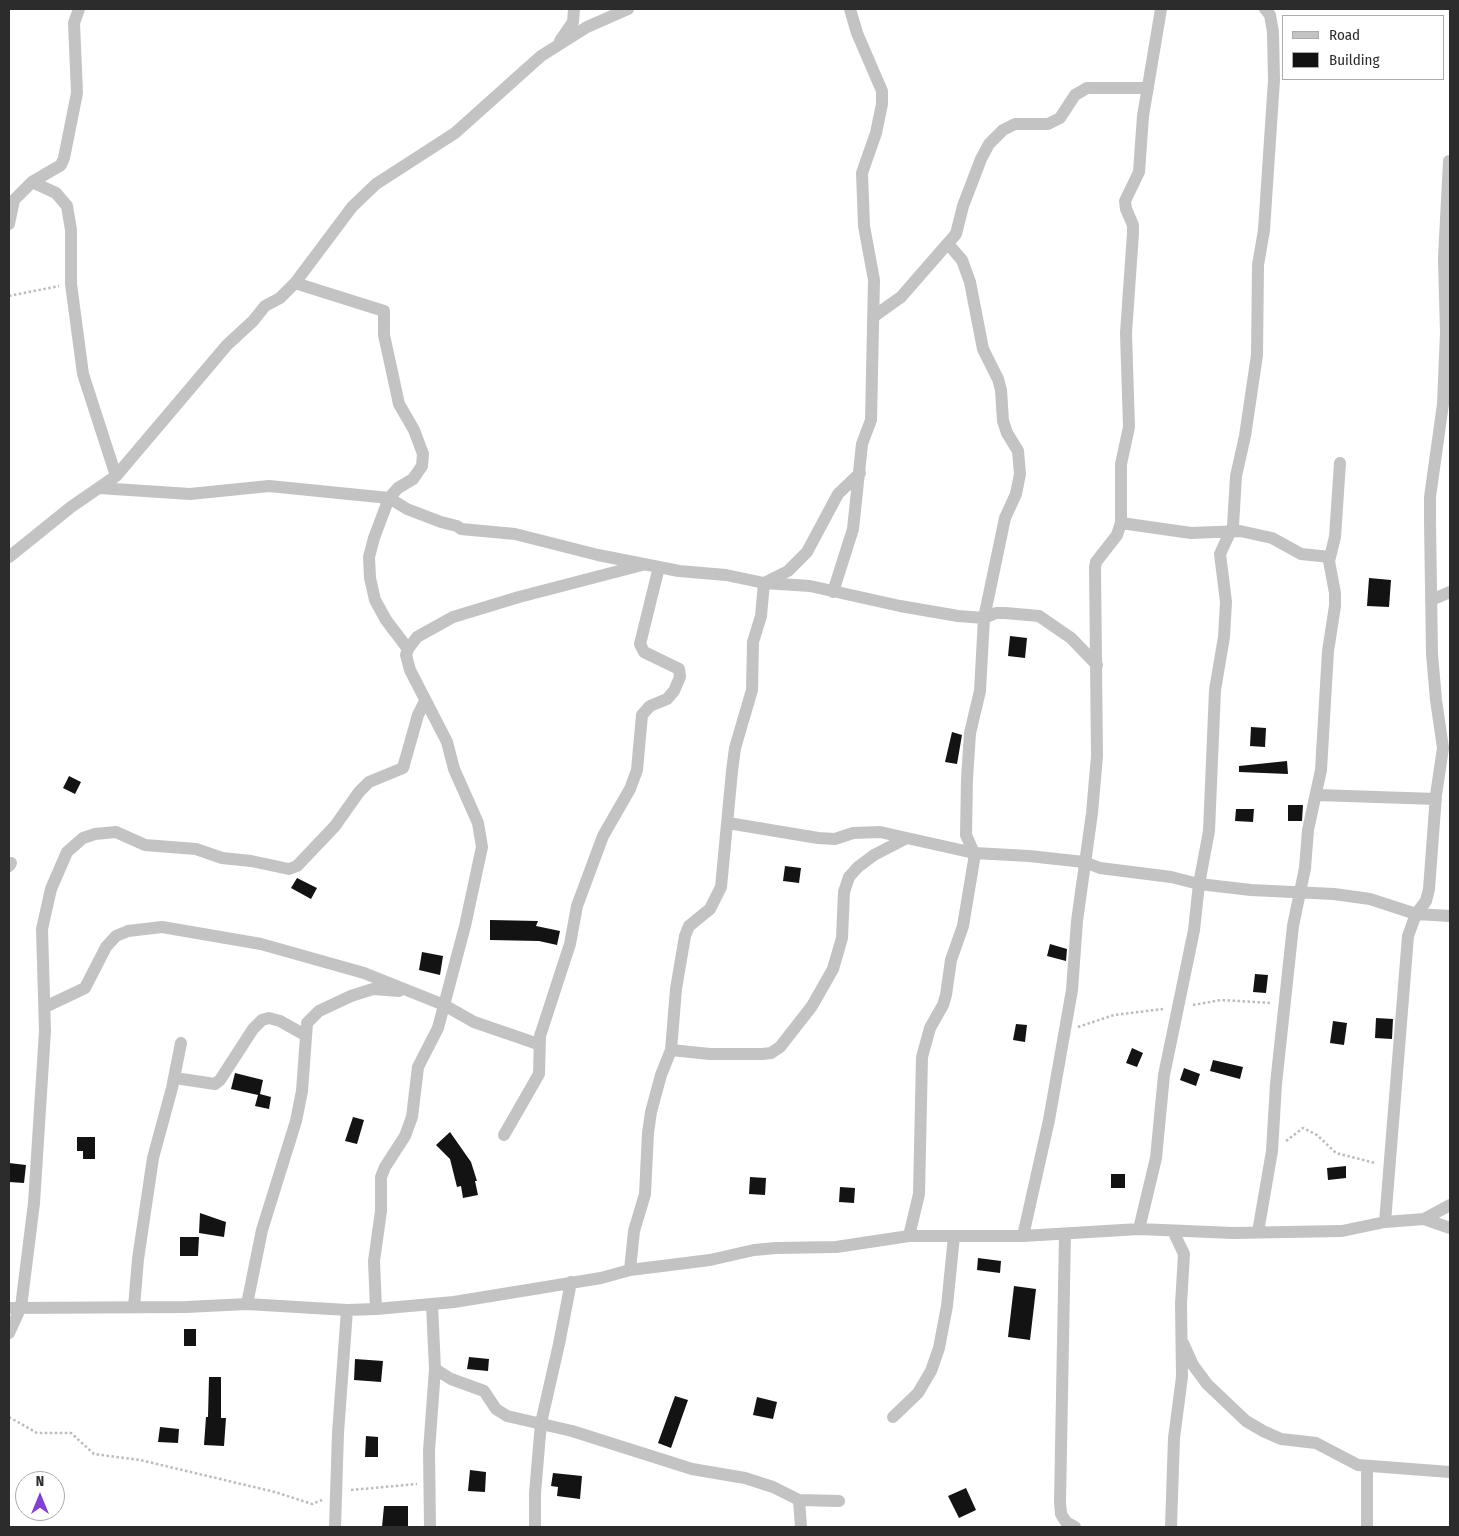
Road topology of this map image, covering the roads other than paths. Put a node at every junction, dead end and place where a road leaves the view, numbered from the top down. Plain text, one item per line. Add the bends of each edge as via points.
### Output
1 (79, 9) edge
2 (574, 9) edge
3 (628, 9) edge
4 (850, 9) edge
5 (1161, 9) edge
6 (1265, 9) edge
7 (555, 47) junction
8 (1148, 88) junction
9 (1449, 161) dead end
10 (32, 182) junction
11 (9, 224) edge
12 (948, 244) junction
13 (295, 283) junction
14 (873, 317) junction
15 (1340, 463) dead end
16 (860, 473) junction
17 (116, 476) junction
18 (99, 488) junction
19 (389, 498) junction
20 (1121, 523) junction
21 (1231, 531) junction
22 (9, 557) edge
23 (1330, 557) junction
24 (644, 564) junction
25 (659, 567) junction
26 (764, 583) junction
27 (833, 592) junction
28 (1450, 592) edge
29 (1431, 600) junction
30 (984, 618) junction
31 (408, 649) junction
32 (1097, 665) junction
33 (425, 701) junction
34 (1317, 795) junction
35 (1436, 799) junction
36 (728, 823) junction
37 (905, 839) junction
38 (974, 853) junction
39 (1084, 862) junction
40 (1199, 884) junction
41 (1298, 892) junction
42 (1416, 914) junction
43 (1450, 916) edge
44 (418, 995) junction
45 (444, 1005) junction
46 (44, 1007) junction
47 (305, 1035) junction
48 (181, 1043) dead end
49 (538, 1044) junction
50 (671, 1050) junction
51 (174, 1078) junction
52 (504, 1135) dead end
53 (1450, 1205) edge
54 (1424, 1219) junction
55 (1385, 1222) junction
56 (1450, 1228) edge
57 (1139, 1229) junction
58 (1173, 1231) junction
59 (1258, 1232) junction
60 (1065, 1234) junction
61 (909, 1236) junction
62 (954, 1236) junction
63 (1023, 1236) junction
64 (630, 1270) junction
65 (571, 1282) junction
66 (247, 1304) junction
67 (432, 1305) junction
68 (15, 1307) edge
69 (134, 1307) junction
70 (376, 1309) junction
71 (347, 1310) junction
72 (9, 1333) edge
73 (1183, 1343) junction
74 (435, 1368) junction
75 (893, 1417) dead end
76 (540, 1423) junction
77 (1367, 1467) junction
78 (1450, 1472) edge
79 (799, 1500) junction
80 (839, 1501) dead end
81 (335, 1527) edge
82 (430, 1527) edge
83 (535, 1527) edge
84 (801, 1527) edge
85 (1076, 1527) edge
86 (1171, 1527) edge
87 (1367, 1527) edge

1 - 10 street via 74,23 77,93 64,158 61,165
2 - 7 street via 573,22
3 - 7 street via 588,27
4 - 14 street via 882,91 876,133 862,173 864,226 874,280
5 - 8 street
6 - 21 street via 1270,15 1273,32 1274,80 1264,230 1258,265 1257,355 1236,476
7 - 13 street via 455,133 376,184 352,207
8 - 12 street via 1087,88 1075,95 1060,118 1048,124 1015,124 1003,130 989,144 981,159 965,198 958,228
8 - 20 street via 1139,172 1125,201 1133,233 1126,333 1129,427 1121,464
9 - 29 street via 1444,258 1446,333 1443,404 1430,497
10 - 11 street via 14,200
10 - 17 street via 56,193 68,206 70,284 83,374
12 - 14 street via 901,297
12 - 30 street via 962,260 970,282 983,348 1002,390 1003,420 1020,461 1019,486 1005,518
13 - 17 street via 280,298 265,306 227,345
13 - 19 street via 384,311 384,336 399,404 423,454 422,466 413,479
14 - 16 street via 871,420 864,436
15 - 23 street via 1335,537
16 - 26 street via 838,494 807,552 788,571
16 - 27 street via 852,529
17 - 18 street
18 - 19 street via 190,494 269,486
18 - 22 street
19 - 24 street via 407,509 461,529 514,534
19 - 31 street via 369,557 370,578 375,600
20 - 21 street via 1191,533
20 - 32 street via 1117,535 1095,567
21 - 23 street via 1272,538 1301,554
21 - 40 street via 1220,554 1226,602 1224,637 1215,690 1209,830
23 - 34 street via 1329,568 1336,593
24 - 25 street
24 - 31 street via 453,617 417,637
25 - 26 street
25 - 49 street via 640,644 644,652 675,665 681,672 680,677 667,699 650,706 642,715 637,770 603,836 577,906 570,944
26 - 27 street via 810,586
26 - 36 street via 761,616 753,642 752,690 735,748
27 - 30 street via 916,609
28 - 29 street
29 - 35 street via 1434,679 1443,748
30 - 32 street via 996,613 1039,616 1071,638
30 - 38 street via 980,691 970,733 967,780 966,835
31 - 33 street via 406,655 410,670
32 - 39 street via 1097,756
33 - 45 street via 447,742 454,769 481,832 482,847
33 - 46 street via 404,768 369,782 297,866 289,869 222,858 196,850 145,845 116,832 95,834 74,845 51,888 42,929
34 - 35 street
34 - 41 street
35 - 42 street via 1429,889
36 - 37 street via 835,840 864,832 880,832
36 - 50 street via 721,887 710,909 689,926 685,936
37 - 38 street
37 - 50 street via 874,855 849,877 844,892 843,932 833,969 812,1006 780,1047 762,1054
38 - 39 street
38 - 61 street via 963,926 951,960 946,994 930,1028 922,1057 919,1194
39 - 40 street via 1100,868 1171,876
39 - 63 street via 1072,990 1050,1120
40 - 41 street
40 - 57 street via 1194,930 1164,1075 1156,1158
41 - 42 street via 1370,899
41 - 59 street via 1276,1084 1272,1151
42 - 43 street
42 - 55 street via 1408,936
44 - 45 street
44 - 46 street via 364,973 287,950 184,930 146,927 116,936 106,947 85,988
44 - 47 street via 373,990 357,994 312,1016
45 - 49 street via 474,1022
45 - 70 street via 432,1042 418,1067 412,1117 381,1178 381,1211 374,1261
46 - 68 street via 34,1202
47 - 51 street via 280,1021 262,1020 252,1029 215,1084
47 - 66 street via 298,1114 262,1230
48 - 51 street
49 - 52 street via 539,1074
50 - 64 street via 651,1112 645,1194 634,1231
51 - 69 street via 153,1158
53 - 54 street
54 - 55 street
54 - 56 street
55 - 59 street via 1342,1231
57 - 58 street
57 - 60 street
58 - 59 street
58 - 73 street via 1184,1254
60 - 63 street
60 - 85 street via 1060,1502 1066,1522
61 - 62 street
61 - 64 street via 836,1247 754,1250 710,1260
62 - 63 street
62 - 75 street via 939,1348 918,1393
64 - 65 street
65 - 67 street
65 - 76 street via 560,1344
66 - 69 street
66 - 71 street
67 - 70 street
67 - 74 street
68 - 69 street
68 - 72 street
70 - 71 street
71 - 81 street
73 - 77 street via 1207,1384 1246,1421 1281,1438 1316,1443
73 - 86 street via 1174,1438
74 - 76 street via 451,1379 484,1391 496,1409 507,1416
74 - 82 street
76 - 79 street via 692,1469 745,1478
76 - 83 street
77 - 78 street
77 - 87 street
79 - 80 street
79 - 84 street

